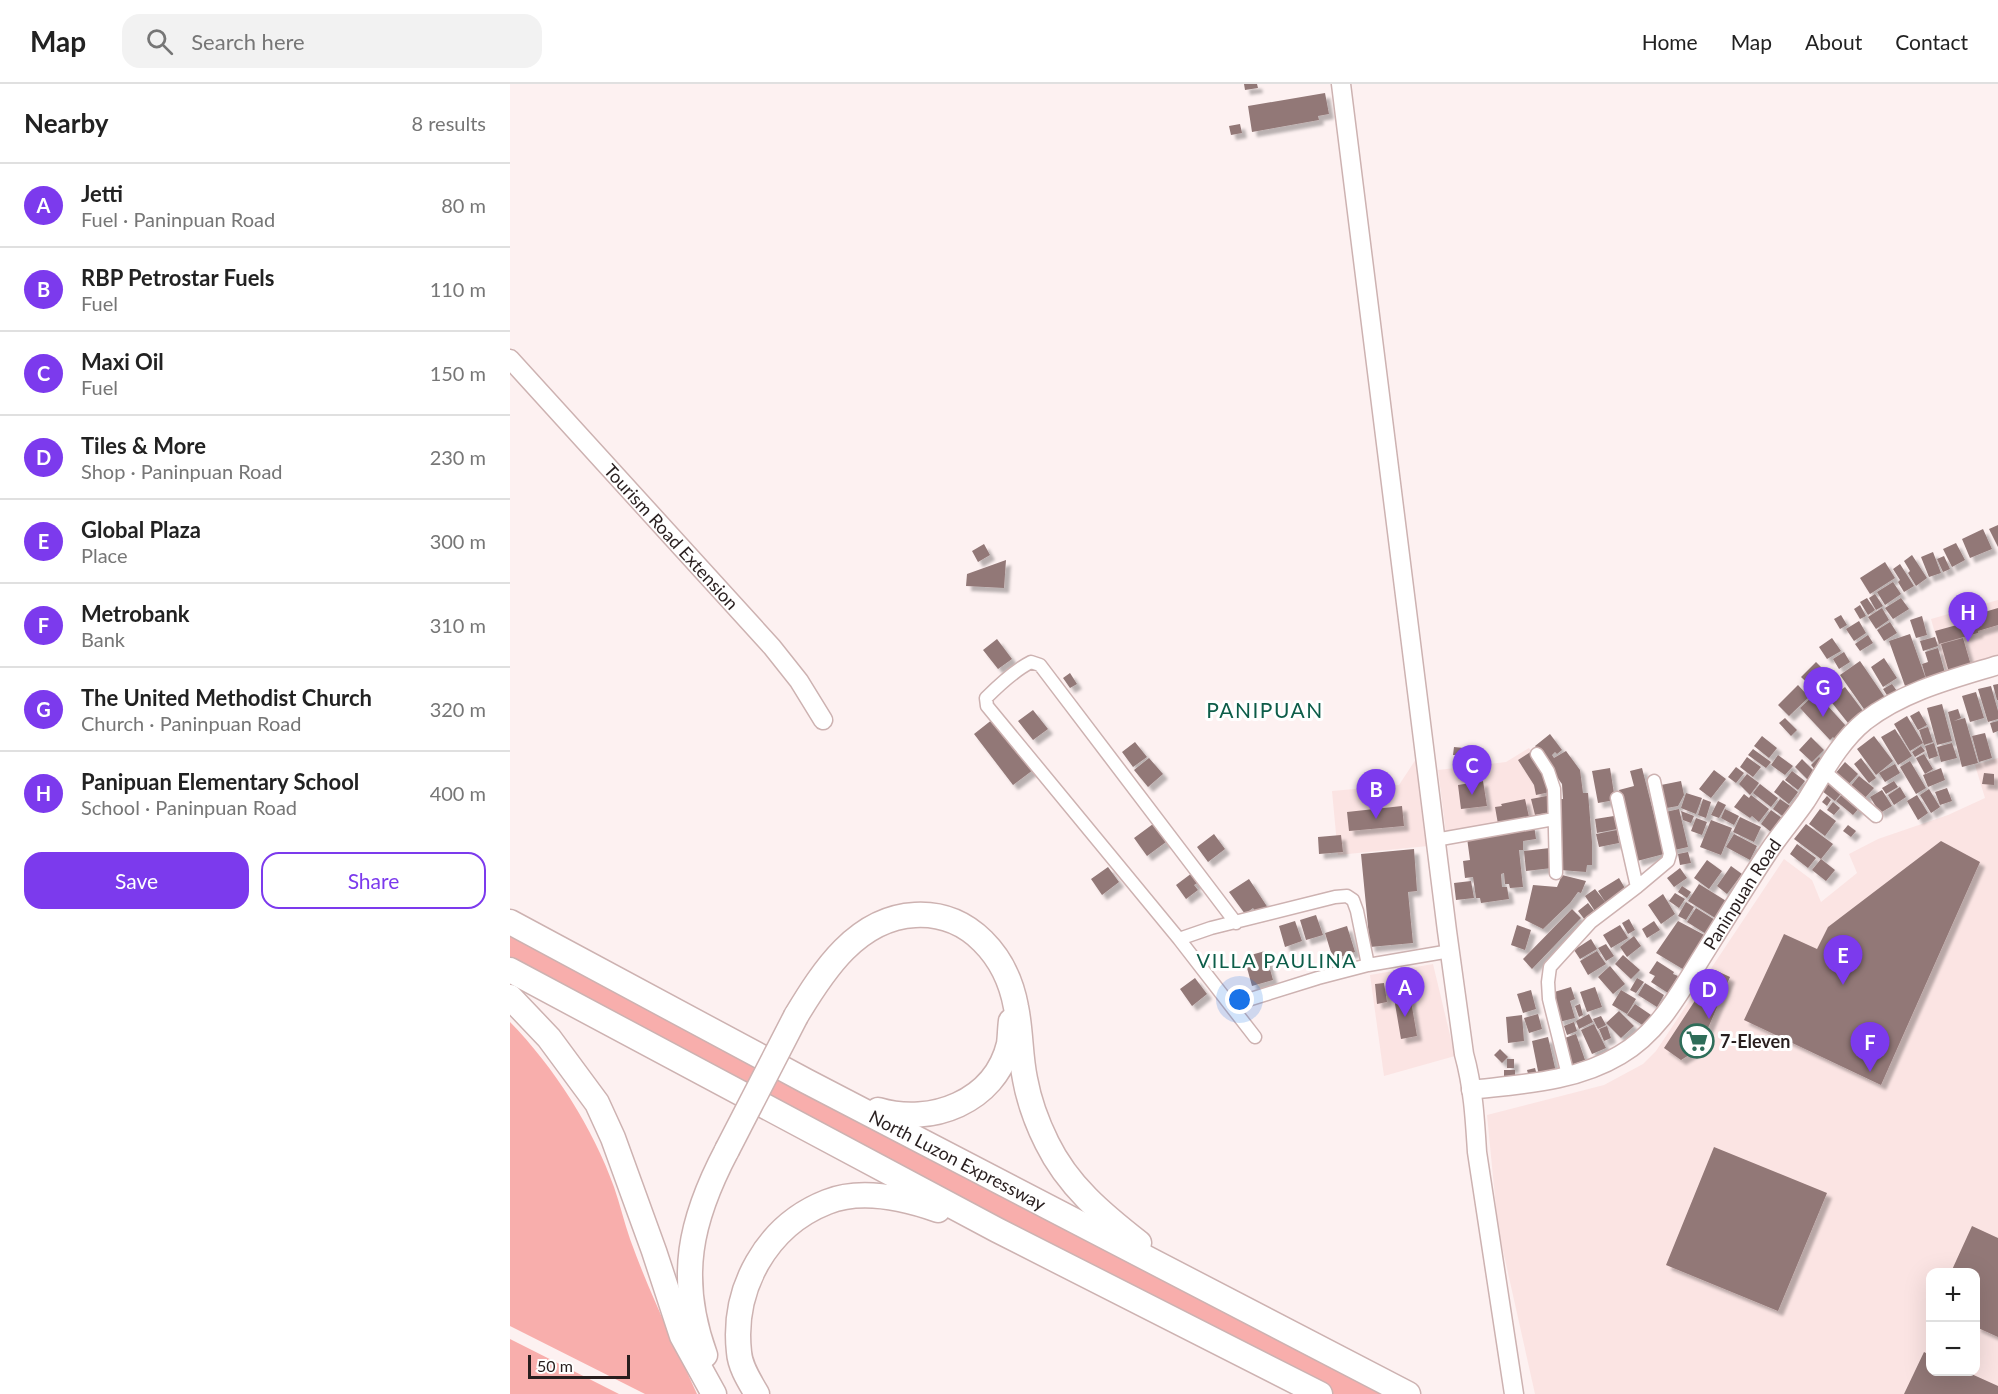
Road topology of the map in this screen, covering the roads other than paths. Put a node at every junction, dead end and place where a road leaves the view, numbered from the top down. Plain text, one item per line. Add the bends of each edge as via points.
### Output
1 (1341, 84) edge
2 (510, 359) edge
3 (1998, 665) edge
4 (823, 720) dead end
5 (1537, 754) dead end
6 (1823, 770) junction
7 (1654, 781) dead end
8 (1617, 798) dead end
9 (1876, 816) dead end
10 (1554, 819) junction
11 (1435, 840) junction
12 (1556, 873) dead end
13 (1637, 887) junction
14 (510, 921) edge
15 (1236, 923) junction
16 (1179, 939) junction
17 (1450, 951) junction
18 (1368, 965) junction
19 (510, 970) edge
20 (1013, 991) junction
21 (510, 997) edge
22 (1228, 1001) junction
23 (1255, 1037) dead end
24 (1568, 1076) junction
25 (806, 1081) junction
26 (1471, 1090) junction
27 (997, 1230) junction
28 (1185, 1280) junction
29 (714, 1394) edge
30 (727, 1394) edge
31 (757, 1394) edge
32 (1320, 1394) edge
33 (1408, 1394) edge
34 (1514, 1394) edge

1 - 11 main road
2 - 4 main road, Tourism Road Extension via 772,647
3 - 6 main road, Paninpuan Road via 1927,687 1897,701 1864,722
5 - 10 street via 1552,779
6 - 9 street
6 - 24 main road, Paninpuan Road via 1657,1025 1619,1056
7 - 13 street via 1670,854 1668,861
8 - 13 street
10 - 11 street
10 - 12 street
11 - 17 main road
13 - 24 street via 1591,922 1550,967 1548,999
14 - 25 highway, North Luzon Expressway
15 - 16 street
15 - 16 street via 1040,665 1032,662 1023,666 986,698 987,706
15 - 18 street via 1347,896 1357,911
16 - 22 street
17 - 18 street
17 - 26 main road
18 - 22 street via 1238,1003
19 - 27 highway
20 - 25 highway via 1004,1056 982,1088 953,1108 923,1115 886,1113
20 - 28 highway via 1025,1080 1035,1117 1056,1161 1103,1215
20 - 30 highway, bridge via 998,959 974,932 927,914 892,919 857,937 831,963 796,1016 703,1198 698,1216 691,1252 692,1308 708,1361
21 - 29 highway via 549,1038 597,1103 613,1138 682,1336
22 - 23 street
24 - 26 main road, Paninpuan Road
25 - 28 highway, North Luzon Expressway
26 - 34 main road
27 - 31 highway via 899,1199 863,1195 827,1202 794,1221 767,1246 746,1282 739,1354
27 - 32 highway
28 - 33 highway, North Luzon Expressway

